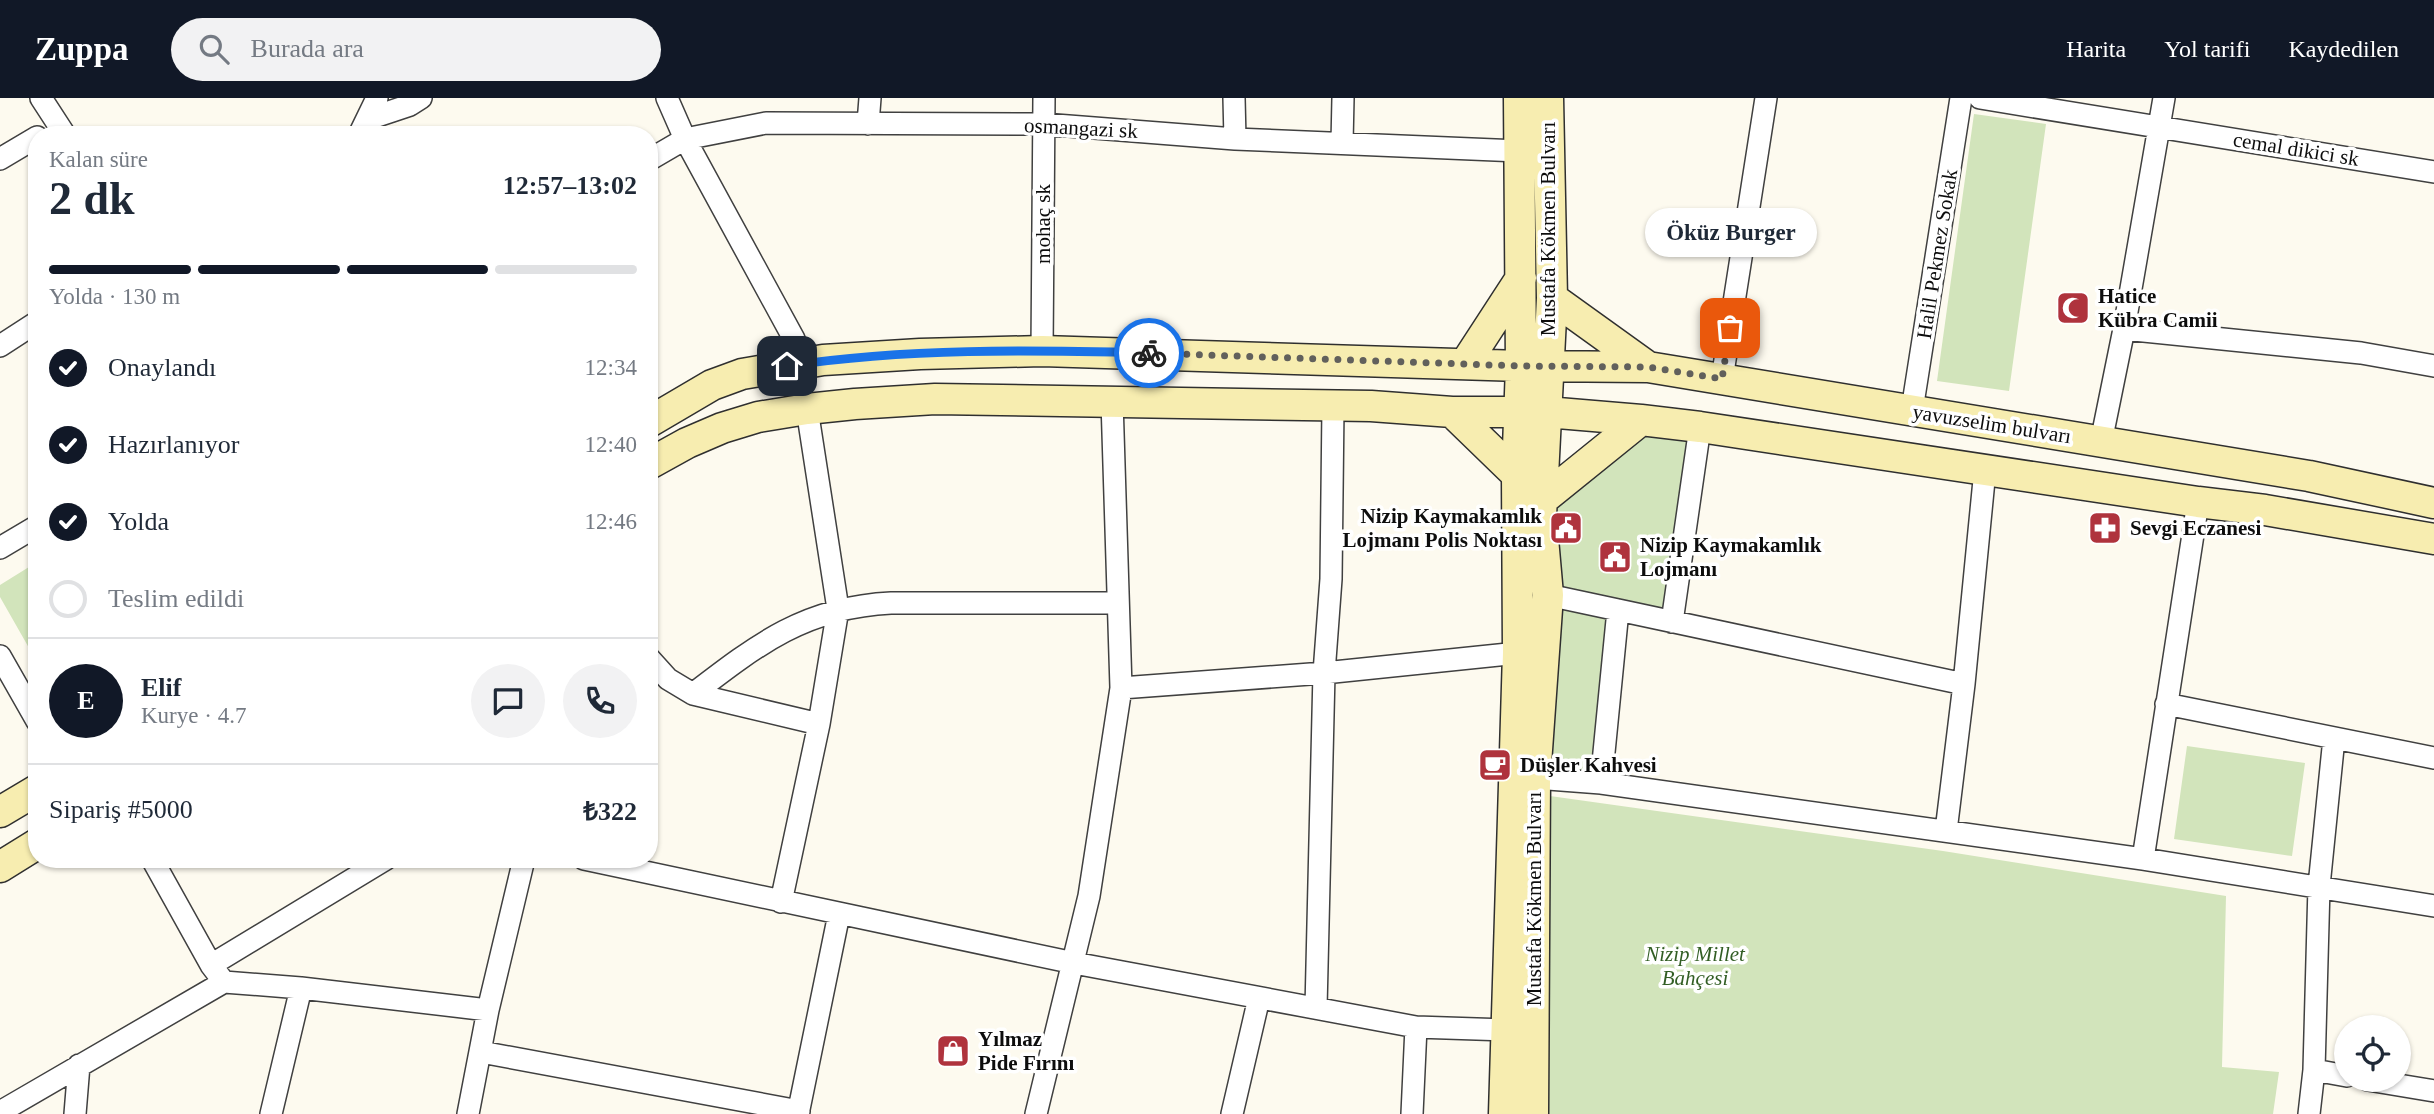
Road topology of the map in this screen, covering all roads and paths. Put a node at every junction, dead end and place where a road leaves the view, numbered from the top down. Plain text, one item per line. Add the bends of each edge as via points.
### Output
1 (41, 98) edge
2 (377, 98) edge
3 (421, 98) edge
4 (667, 98) edge
5 (870, 98) edge
6 (1044, 98) edge
7 (1234, 98) edge
8 (1343, 98) edge
9 (1519, 98) edge
10 (1548, 98) edge
11 (1766, 98) edge
12 (1961, 98) edge
13 (1980, 98) edge
14 (2164, 98) edge
15 (869, 124) junction
16 (1043, 124) junction
17 (60, 126) edge
18 (363, 126) edge
19 (365, 126) edge
20 (2159, 126) junction
21 (685, 139) junction
22 (1235, 139) junction
23 (28, 142) edge
24 (1342, 143) junction
25 (1519, 151) junction
26 (658, 155) edge
27 (0, 159) edge
28 (2434, 172) edge
29 (1521, 278) junction
30 (1552, 298) junction
31 (28, 328) edge
32 (2124, 328) junction
33 (0, 346) edge
34 (1042, 351) junction
35 (1465, 364) junction
36 (787, 366) junction
37 (1534, 366) junction
38 (2434, 366) edge
39 (1648, 367) junction
40 (1722, 379) junction
41 (1112, 401) junction
42 (1333, 407) junction
43 (807, 409) junction
44 (1912, 410) junction
45 (1452, 412) junction
46 (1532, 413) junction
47 (658, 417) edge
48 (1641, 420) junction
49 (1700, 427) junction
50 (2101, 442) junction
51 (658, 459) edge
52 (1985, 470) junction
53 (1517, 475) junction
54 (1542, 500) junction
55 (2198, 502) junction
56 (2434, 503) edge
57 (28, 531) edge
58 (2434, 539) edge
59 (0, 548) edge
60 (1548, 595) junction
61 (1118, 603) junction
62 (838, 609) junction
63 (1618, 610) junction
64 (1672, 622) junction
65 (1518, 653) junction
66 (0, 656) edge
67 (658, 668) edge
68 (1324, 673) junction
69 (1964, 684) junction
70 (1121, 688) junction
71 (693, 694) junction
72 (2166, 704) junction
73 (28, 705) edge
74 (819, 724) junction
75 (2334, 737) junction
76 (2434, 758) edge
77 (1535, 778) junction
78 (1601, 783) junction
79 (28, 795) edge
80 (0, 812) edge
81 (1946, 831) junction
82 (28, 850) edge
83 (2143, 859) junction
84 (0, 867) edge
85 (157, 868) edge
86 (371, 868) edge
87 (522, 868) edge
88 (625, 868) edge
89 (2319, 886) junction
90 (781, 902) junction
91 (2434, 906) edge
92 (839, 914) junction
93 (1074, 963) junction
94 (211, 965) junction
95 (224, 982) junction
96 (301, 988) junction
97 (1259, 998) junction
98 (1317, 1008) junction
99 (488, 1010) junction
100 (1416, 1027) junction
101 (1507, 1030) junction
102 (481, 1052) junction
103 (79, 1065) junction
104 (2314, 1070) junction
105 (2334, 1074) edge
106 (2411, 1087) edge
107 (2434, 1091) edge
108 (0, 1112) edge
109 (799, 1112) edge
110 (75, 1114) edge
111 (271, 1114) edge
112 (468, 1114) edge
113 (1036, 1114) edge
114 (1232, 1114) edge
115 (1412, 1114) edge
116 (1504, 1114) edge
117 (1533, 1114) edge
118 (2309, 1114) edge

1 - 17 street
2 - 18 street
3 - 19 street
4 - 21 street
5 - 15 street
6 - 16 street, mohaç sk
7 - 22 street
8 - 24 street
9 - 25 main road
10 - 30 main road, Mustafa Kökmen Bulvarı
11 - 40 street
12 - 44 street, Halil Pekmez Sokak
13 - 20 street, cemal dikici sk
14 - 20 street
15 - 16 street, osmangazi sk
15 - 21 street, osmangazi sk via 766,123
16 - 22 street, osmangazi sk
16 - 34 street, mohaç sk
20 - 28 street, cemal dikici sk
20 - 32 street
21 - 26 street, osmangazi sk
21 - 36 street via 794,339
22 - 24 street, osmangazi sk
23 - 27 street
24 - 25 street, osmangazi sk
25 - 29 main road
29 - 35 main road
29 - 37 main road
30 - 37 main road, Mustafa Kökmen Bulvarı
30 - 39 main road
31 - 33 street
32 - 38 street via 2361,353
32 - 50 street
34 - 35 main road, yavuzselim bulvarı
34 - 36 main road, yavuzselim bulvarı via 920,354
35 - 37 main road, yavuzselim bulvarı
36 - 47 main road, yavuzselim bulvarı via 712,385
37 - 39 main road, yavuzselim bulvarı
37 - 46 main road, Mustafa Kökmen Bulvarı
39 - 40 main road, yavuzselim bulvarı
40 - 44 main road, yavuzselim bulvarı
41 - 42 main road
41 - 43 main road via 935,399
41 - 61 street
42 - 45 main road
42 - 68 street via 1331,579
43 - 51 main road via 722,428
43 - 62 street
44 - 50 main road, yavuzselim bulvarı
45 - 46 main road
45 - 53 main road
46 - 48 main road
46 - 53 main road, Mustafa Kökmen Bulvarı
46 - 54 main road, Mustafa Kökmen Bulvarı
48 - 49 main road
48 - 54 main road
49 - 52 main road
49 - 64 street
50 - 56 main road, yavuzselim bulvarı
52 - 55 main road
52 - 69 street
53 - 65 main road, Mustafa Kökmen Bulvarı
54 - 60 main road, Mustafa Kökmen Bulvarı
55 - 58 main road
55 - 72 street
57 - 59 street
60 - 63 street
60 - 77 main road, Mustafa Kökmen Bulvarı
61 - 62 street via 891,603
61 - 70 street
62 - 71 street via 809,618 748,652
62 - 74 street
63 - 64 street
63 - 78 street
64 - 69 street
65 - 68 street
65 - 101 main road, Mustafa Kökmen Bulvarı
66 - 73 street
67 - 71 street
68 - 70 street
68 - 98 street
69 - 81 street
70 - 93 street
71 - 74 street
72 - 75 street
72 - 83 street
74 - 90 street
75 - 76 street
75 - 89 street
77 - 78 street
77 - 117 main road, Mustafa Kökmen Bulvarı
78 - 81 street
79 - 80 main road
81 - 83 street
82 - 84 main road
83 - 89 street
85 - 94 street
86 - 94 street
87 - 99 street
88 - 90 street
89 - 91 street
89 - 104 street
90 - 92 street
92 - 93 street
92 - 109 street
93 - 97 street
93 - 113 street
94 - 95 street
95 - 96 street
95 - 103 street
96 - 99 street
96 - 111 street
97 - 98 street
97 - 114 street
98 - 100 street
99 - 102 street
100 - 101 street
100 - 115 street
101 - 116 main road, Mustafa Kökmen Bulvarı
102 - 109 street
102 - 112 street
103 - 108 street
103 - 110 street
104 - 105 street
104 - 118 street
106 - 107 street

